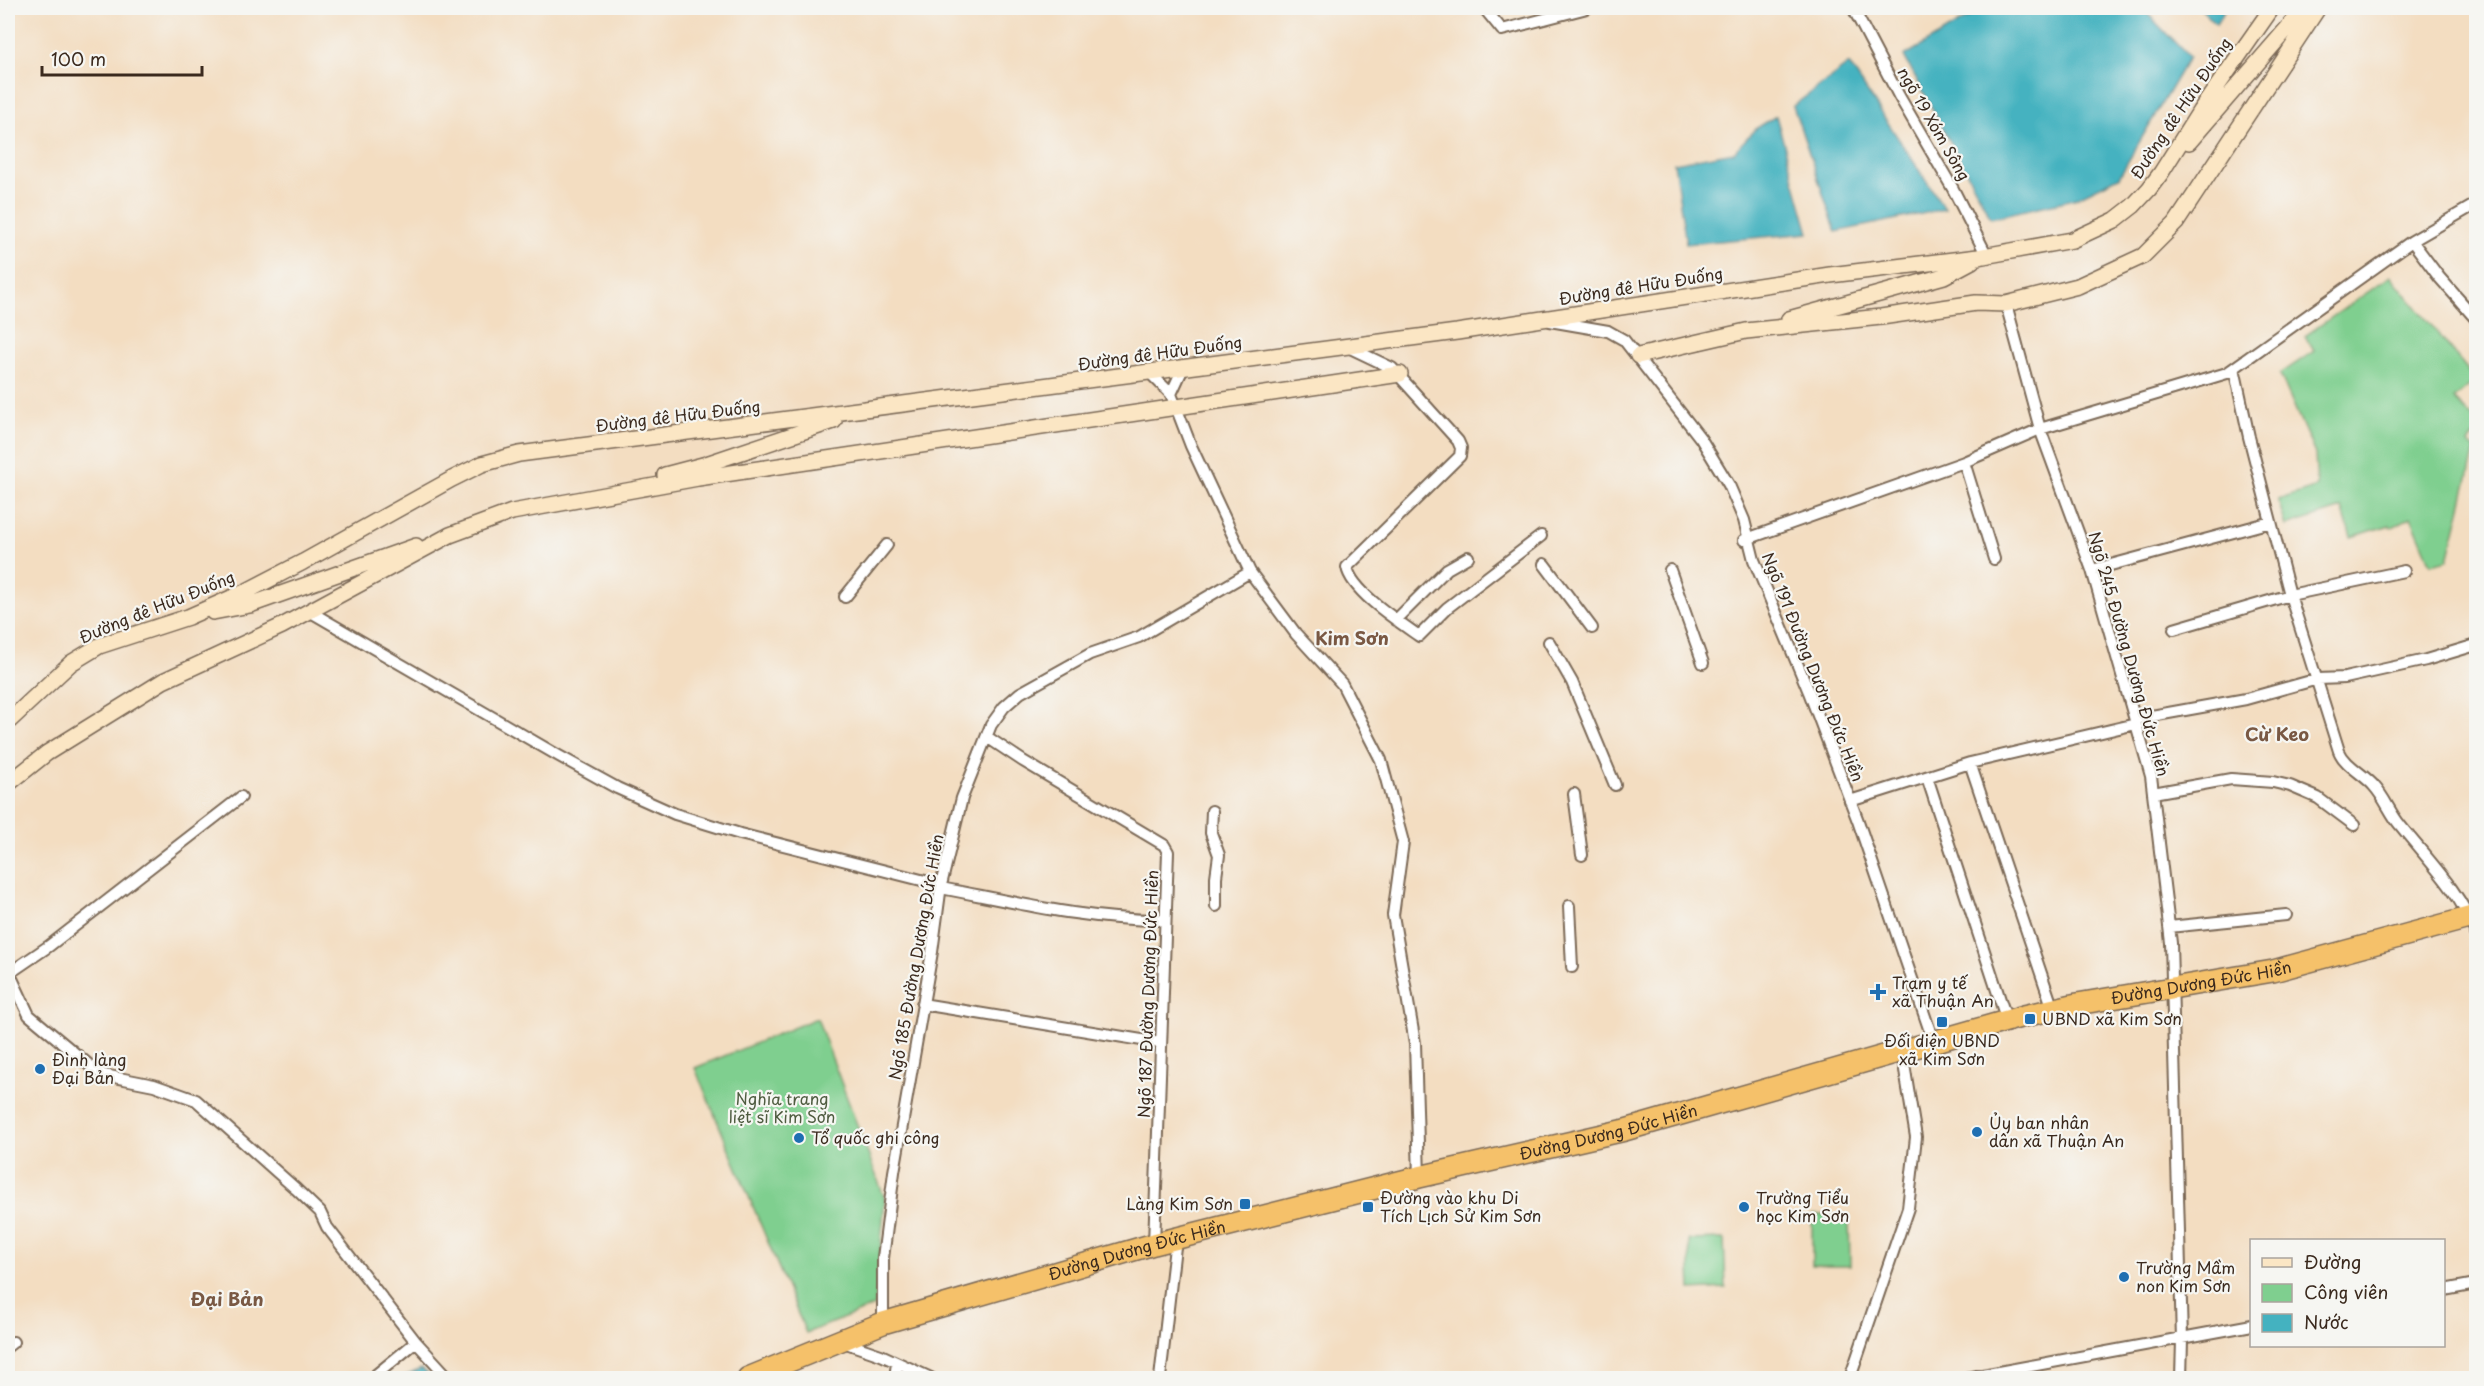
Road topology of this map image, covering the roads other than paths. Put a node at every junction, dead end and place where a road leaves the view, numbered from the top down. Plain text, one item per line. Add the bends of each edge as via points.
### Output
1 (1484, 8) edge
2 (1585, 8) edge
3 (1853, 8) edge
4 (2272, 8) edge
5 (2305, 8) edge
6 (2318, 8) edge
7 (2161, 173) junction
8 (2476, 204) edge
9 (2412, 241) junction
10 (1982, 257) junction
11 (2006, 304) junction
12 (1543, 319) junction
13 (2476, 319) edge
14 (1746, 331) junction
15 (1347, 347) junction
16 (1638, 356) junction
17 (1184, 366) junction
18 (2234, 368) junction
19 (1149, 372) junction
20 (1400, 374) junction
21 (1174, 400) junction
22 (865, 411) junction
23 (2040, 429) junction
24 (1964, 462) junction
25 (512, 512) junction
26 (2271, 522) junction
27 (450, 535) junction
28 (1541, 536) dead end
29 (1746, 540) junction
30 (887, 545) dead end
31 (1468, 557) dead end
32 (1994, 559) dead end
33 (1544, 564) dead end
34 (1670, 570) dead end
35 (2092, 570) junction
36 (2404, 571) dead end
37 (1250, 572) junction
38 (2290, 595) junction
39 (845, 597) dead end
40 (309, 611) junction
41 (188, 617) junction
42 (1396, 620) junction
43 (1592, 628) dead end
44 (2174, 629) dead end
45 (1549, 642) dead end
46 (2476, 645) edge
47 (1703, 663) dead end
48 (2318, 679) junction
49 (8, 722) edge
50 (2136, 722) junction
51 (987, 737) junction
52 (1970, 763) junction
53 (1927, 777) junction
54 (8, 784) edge
55 (1615, 785) dead end
56 (2153, 793) junction
57 (1574, 794) dead end
58 (241, 797) dead end
59 (1850, 801) junction
60 (1212, 811) dead end
61 (2354, 825) dead end
62 (1582, 855) dead end
63 (941, 887) junction
64 (1216, 906) dead end
65 (1569, 906) dead end
66 (2286, 915) dead end
67 (1165, 920) junction
68 (2474, 923) edge
69 (2169, 927) junction
70 (1572, 967) dead end
71 (8, 972) edge
72 (2172, 987) junction
73 (922, 1004) junction
74 (2053, 1009) junction
75 (2007, 1021) junction
76 (1160, 1043) junction
77 (1934, 1043) junction
78 (1902, 1052) junction
79 (1419, 1177) junction
80 (1176, 1238) junction
81 (1154, 1244) junction
82 (2476, 1284) edge
83 (2445, 1290) edge
84 (883, 1323) junction
85 (2250, 1326) edge
86 (837, 1340) junction
87 (2182, 1340) junction
88 (416, 1342) junction
89 (897, 1363) junction
90 (372, 1378) edge
91 (449, 1378) edge
92 (748, 1378) edge
93 (895, 1378) edge
94 (931, 1378) edge
95 (1160, 1378) edge
96 (1850, 1378) edge
97 (1966, 1378) edge
98 (2181, 1378) edge

1 - 2 street via 1502,30
3 - 10 street, ngõ 19 Xóm Sông via 1953,189
4 - 7 main road, Đường đê Hữu Đuống
5 - 7 main road
6 - 11 main road via 2176,223 2143,256 2078,286
7 - 10 main road, Đường đê Hữu Đuống via 2133,206 2093,231 2072,240
8 - 9 street
9 - 13 street
9 - 18 street
10 - 12 main road, Đường đê Hữu Đuống via 1830,275
10 - 14 main road via 1944,276
11 - 14 main road via 1976,303
11 - 23 street, Ngõ 245 Đường Dương Đức Hiền
12 - 15 main road, Đường đê Hữu Đuống
12 - 16 street, Ngõ 191 Đường Dương Đức Hiền via 1612,332
14 - 16 main road
15 - 17 main road, Đường đê Hữu Đuống
15 - 20 street
16 - 29 street, Ngõ 191 Đường Dương Đức Hiền via 1701,439 1729,485
17 - 19 main road, Đường đê Hữu Đuống
17 - 21 street
18 - 23 street via 2214,378
18 - 26 street
19 - 21 street
19 - 22 main road, Đường đê Hữu Đuống
20 - 21 main road
20 - 42 street via 1461,448 1460,456 1347,567 1348,576 1358,587
21 - 25 main road
21 - 37 street via 1191,446
22 - 25 main road via 703,465
22 - 41 main road, Đường đê Hữu Đuống via 519,454 482,464 303,562
23 - 24 street
23 - 35 street, Ngõ 245 Đường Dương Đức Hiền
24 - 29 street
24 - 32 street
25 - 27 main road
26 - 35 street
26 - 38 street
27 - 40 main road
27 - 41 main road via 250,605
28 - 42 street via 1447,608 1419,636
29 - 59 street, Ngõ 191 Đường Dương Đức Hiền
30 - 39 street
31 - 42 street via 1447,569
33 - 43 street
34 - 47 street
35 - 50 street, Ngõ 245 Đường Dương Đức Hiền
36 - 38 street
37 - 51 street, Ngõ 185 Đường Dương Đức Hiền via 1139,637 1090,654 1020,693 1004,707
37 - 79 street via 1296,634 1342,684 1381,760 1396,812 1403,842 1393,915 1415,1043
38 - 44 street
38 - 48 street
40 - 54 main road via 163,681 46,753
40 - 63 street via 559,756 675,814
41 - 49 main road, Đường đê Hữu Đuống via 99,646 70,663
45 - 55 street via 1572,682
46 - 48 street via 2345,678
48 - 50 street
48 - 68 street via 2341,756 2373,785
50 - 52 street
50 - 56 street, Ngõ 245 Đường Dương Đức Hiền
51 - 63 street, Ngõ 185 Đường Dương Đức Hiền via 962,798
51 - 67 street, Ngõ 187 Đường Dương Đức Hiền via 1166,848
52 - 53 street
52 - 74 street
53 - 59 street
53 - 75 street
56 - 61 street via 2231,779 2273,782 2318,798
56 - 69 street, Ngõ 245 Đường Dương Đức Hiền
57 - 62 street
58 - 71 street via 49,946
59 - 77 street, Ngõ 191 Đường Dương Đức Hiền
60 - 64 street via 1211,833 1219,855
63 - 67 street via 1079,913
63 - 73 street, Ngõ 185 Đường Dương Đức Hiền
65 - 70 street
66 - 69 street
67 - 76 street, Ngõ 187 Đường Dương Đức Hiền
68 - 72 highway, Đường Dương Đức Hiền via 2273,971
69 - 72 street, Ngõ 245 Đường Dương Đức Hiền
71 - 88 street via 29,1015 95,1070 196,1100 236,1134 320,1212 327,1227
72 - 74 highway, Đường Dương Đức Hiền
72 - 87 street, Ngõ 245 Đường Dương Đức Hiền
73 - 76 street
73 - 84 street, Ngõ 185 Đường Dương Đức Hiền via 883,1258
74 - 75 highway, Đường Dương Đức Hiền
75 - 77 highway, Đường Dương Đức Hiền
76 - 81 street, Ngõ 187 Đường Dương Đức Hiền
77 - 78 highway, Đường Dương Đức Hiền
78 - 79 highway, Đường Dương Đức Hiền via 1624,1130
78 - 96 street via 1916,1137 1908,1208
79 - 80 highway, Đường Dương Đức Hiền
80 - 81 highway, Đường Dương Đức Hiền
80 - 95 street
81 - 84 highway, Đường Dương Đức Hiền
82 - 83 street
84 - 86 highway, Đường Dương Đức Hiền
85 - 87 street
86 - 89 street
86 - 92 highway, Đường Dương Đức Hiền
87 - 97 street
87 - 98 street, Ngõ 245 Đường Dương Đức Hiền
88 - 90 street
88 - 91 street
89 - 93 street
89 - 94 street

